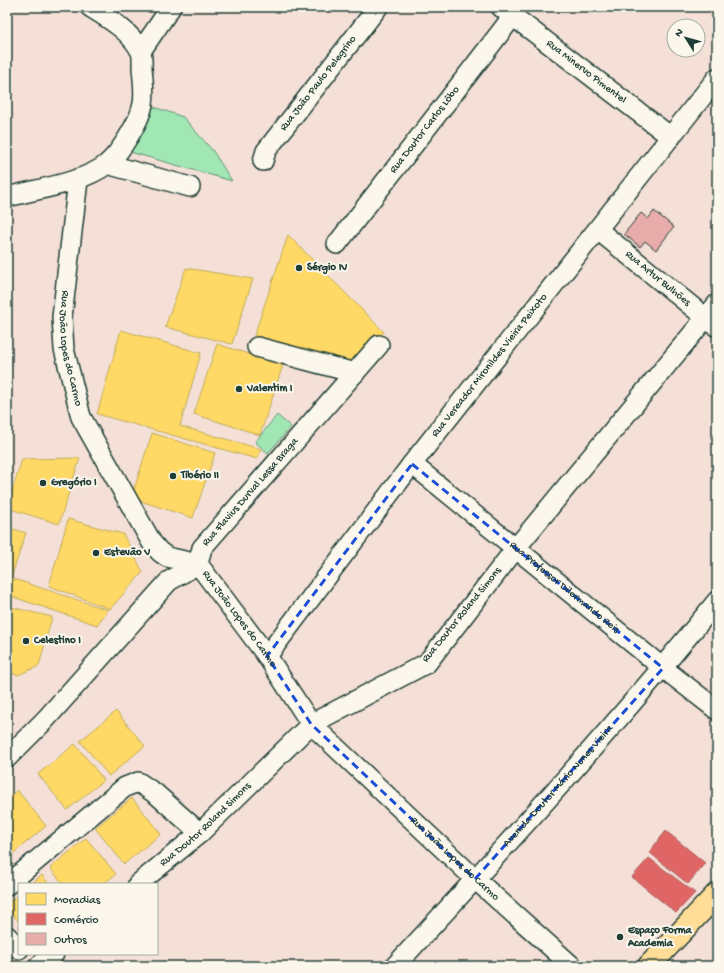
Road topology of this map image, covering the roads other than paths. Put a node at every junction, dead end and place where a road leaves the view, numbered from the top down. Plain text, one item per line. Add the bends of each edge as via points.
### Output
1 (90, 7) edge
2 (172, 7) edge
3 (378, 7) edge
4 (507, 12) edge
5 (141, 51) junction
6 (717, 78) edge
7 (671, 137) junction
8 (263, 162) dead end
9 (107, 164) junction
10 (78, 180) junction
11 (190, 187) dead end
12 (7, 196) edge
13 (598, 230) junction
14 (337, 244) dead end
15 (713, 316) edge
16 (379, 344) dead end
17 (257, 347) dead end
18 (355, 374) junction
19 (412, 464) junction
20 (516, 548) junction
21 (198, 564) junction
22 (717, 601) edge
23 (267, 656) junction
24 (663, 668) junction
25 (717, 710) edge
26 (311, 724) junction
27 (7, 758) edge
28 (200, 833) junction
29 (475, 879) junction
30 (139, 883) edge
31 (7, 885) edge
32 (717, 894) edge
33 (7, 936) edge
34 (18, 948) edge
35 (24, 955) edge
36 (53, 955) edge
37 (34, 966) edge
38 (39, 966) edge
39 (395, 966) edge
40 (572, 966) edge
41 (649, 966) edge

1 - 5 street via 129,35
2 - 5 street
3 - 8 street, Rua João Paulo Pelegrino via 266,151
4 - 7 street, Rua Minervo Pimentel
4 - 14 street, Rua Doutor Carlos Lôbo
5 - 9 street via 142,105 124,145
6 - 7 street, Rua Vereador Mironildes Vieira Peixoto
7 - 13 street, Rua Vereador Mironildes Vieira Peixoto
9 - 10 street
9 - 11 street
10 - 12 street
10 - 21 street, Rua João Lopes do Carmo via 62,317 64,349 81,417 152,543 167,557
13 - 15 street, Rua Artur Bulhões
13 - 19 street, Rua Vereador Mironildes Vieira Peixoto
15 - 20 street, Rua Doutor Roland Simons
16 - 18 street, Rua Flavius Durval Lessa Braga
17 - 18 street
18 - 21 street, Rua Flavius Durval Lessa Braga via 202,548
19 - 20 street, Rua Professor Dilermando Reis
19 - 23 street, Rua Vereador Mironildes Vieira Peixoto
20 - 24 street, Rua Professor Dilermando Reis
20 - 26 street, Rua Doutor Roland Simons via 427,663
21 - 23 street, Rua João Lopes do Carmo
21 - 27 street via 169,581 45,720
22 - 24 street, Avenida Doutor Mário Nunes Vieira
23 - 26 street, Rua João Lopes do Carmo
24 - 25 street, Rua Professor Dilermando Reis
24 - 29 street, Avenida Doutor Mário Nunes Vieira
26 - 28 street, Rua Doutor Roland Simons
26 - 29 street, Rua João Lopes do Carmo
28 - 30 street, Rua Doutor Roland Simons
28 - 31 street via 156,794 138,782 125,787
29 - 39 street, Avenida Doutor Mário Nunes Vieira
29 - 40 street, Rua João Lopes do Carmo
32 - 41 main road
33 - 34 street
35 - 37 street
36 - 38 street

